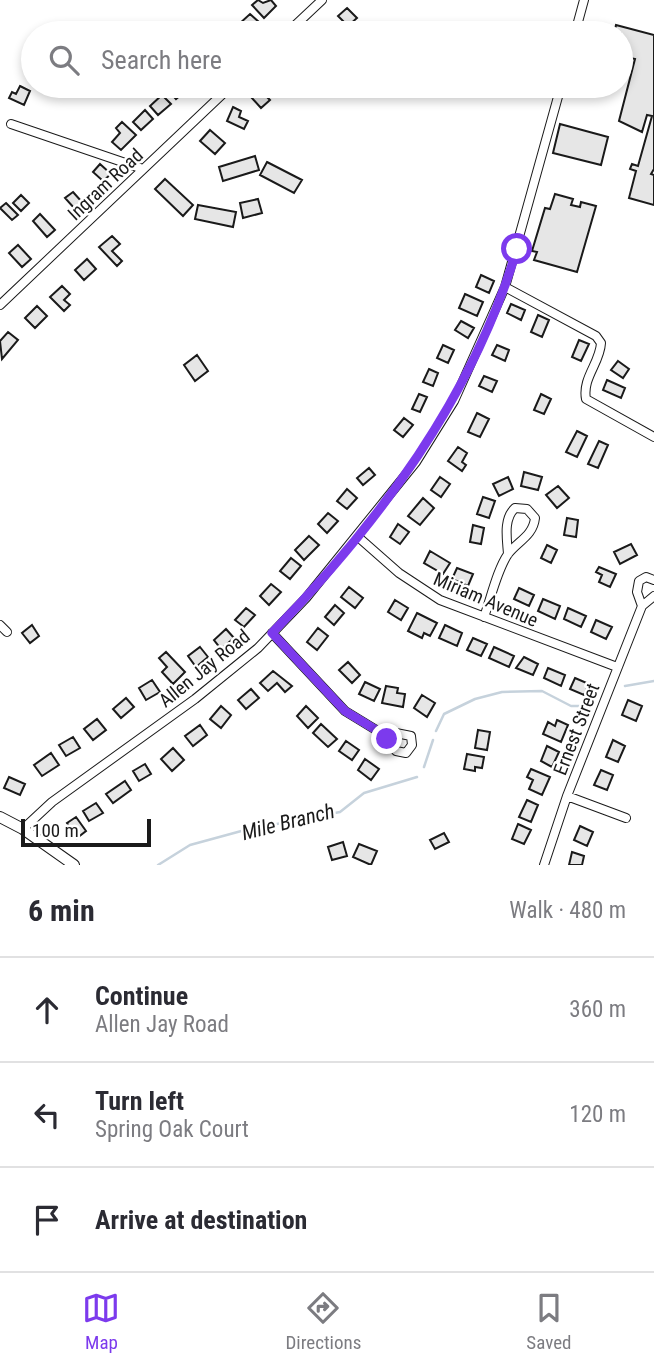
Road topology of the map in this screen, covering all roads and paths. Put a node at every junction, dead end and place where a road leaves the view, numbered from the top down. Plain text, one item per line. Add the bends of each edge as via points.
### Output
1 (322, 0) edge
2 (584, 0) edge
3 (300, 21) edge
4 (578, 21) edge
5 (218, 98) edge
6 (558, 98) edge
7 (11, 124) dead end
8 (143, 169) junction
9 (505, 287) junction
10 (0, 304) edge
11 (654, 437) edge
12 (356, 536) junction
13 (508, 554) junction
14 (654, 580) edge
15 (654, 596) edge
16 (642, 606) junction
17 (484, 617) junction
18 (0, 625) edge
19 (7, 632) dead end
20 (272, 633) junction
21 (617, 667) junction
22 (386, 736) dead end
23 (567, 796) junction
24 (0, 817) edge
25 (626, 818) dead end
26 (23, 829) junction
27 (74, 865) edge
28 (544, 865) edge

1 - 3 street
2 - 4 street
5 - 8 street, Ingram Road
6 - 9 street, Allen Jay Road
7 - 8 street
8 - 10 street, Ingram Road
9 - 11 street via 596,336 601,352 586,384 586,398
9 - 12 street, Allen Jay Road via 442,421 416,462
12 - 17 street, Miriam Avenue via 423,590
12 - 20 street, Allen Jay Road
13 - 13 street via 534,524 527,509 510,512
13 - 17 street
14 - 16 street, Ernest Street via 646,577 639,581
15 - 16 street, Ernest Street
16 - 21 street, Ernest Street
17 - 21 street, Miriam Avenue
18 - 19 street
20 - 22 street via 345,711
20 - 26 street, Allen Jay Road via 226,674 52,802
21 - 23 street, Ernest Street
23 - 25 street
23 - 28 street, Ernest Street
24 - 26 street
26 - 27 street

